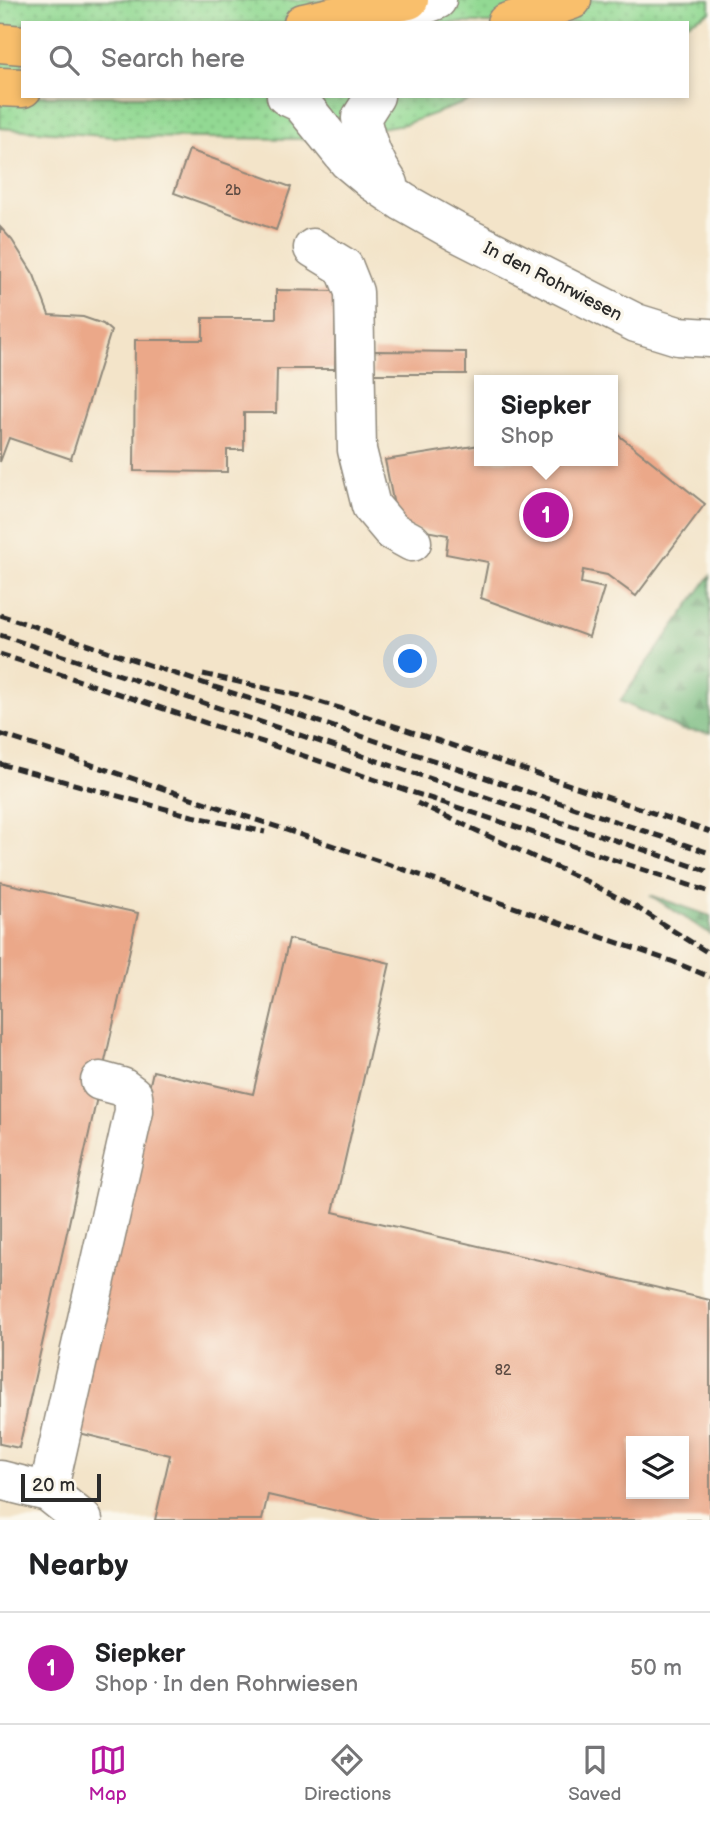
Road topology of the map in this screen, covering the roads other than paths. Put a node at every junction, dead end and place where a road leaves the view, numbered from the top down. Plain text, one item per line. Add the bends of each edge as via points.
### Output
1 (409, 0) edge
2 (437, 0) edge
3 (572, 0) edge
4 (312, 21) edge
5 (382, 21) edge
6 (512, 21) edge
7 (0, 43) edge
8 (21, 45) edge
9 (0, 87) edge
10 (21, 88) edge
11 (290, 98) edge
12 (362, 103) edge
13 (319, 111) edge
14 (403, 202) junction
15 (313, 248) dead end
16 (710, 338) edge
17 (412, 542) dead end
18 (100, 1081) dead end
19 (0, 1480) edge
20 (48, 1492) junction
21 (83, 1520) edge

1 - 4 main road
2 - 5 street
3 - 6 main road
7 - 8 main road
9 - 10 main road
11 - 13 street, In den Rohrwiesen
12 - 14 street, In den Rohrwiesen via 366,141 379,170
13 - 14 street, In den Rohrwiesen via 348,161
14 - 16 street, In den Rohrwiesen via 636,323 678,336
15 - 17 street via 344,267 354,292 357,450 371,506 392,531
18 - 20 street via 133,1095 134,1111
19 - 20 street
20 - 21 street

